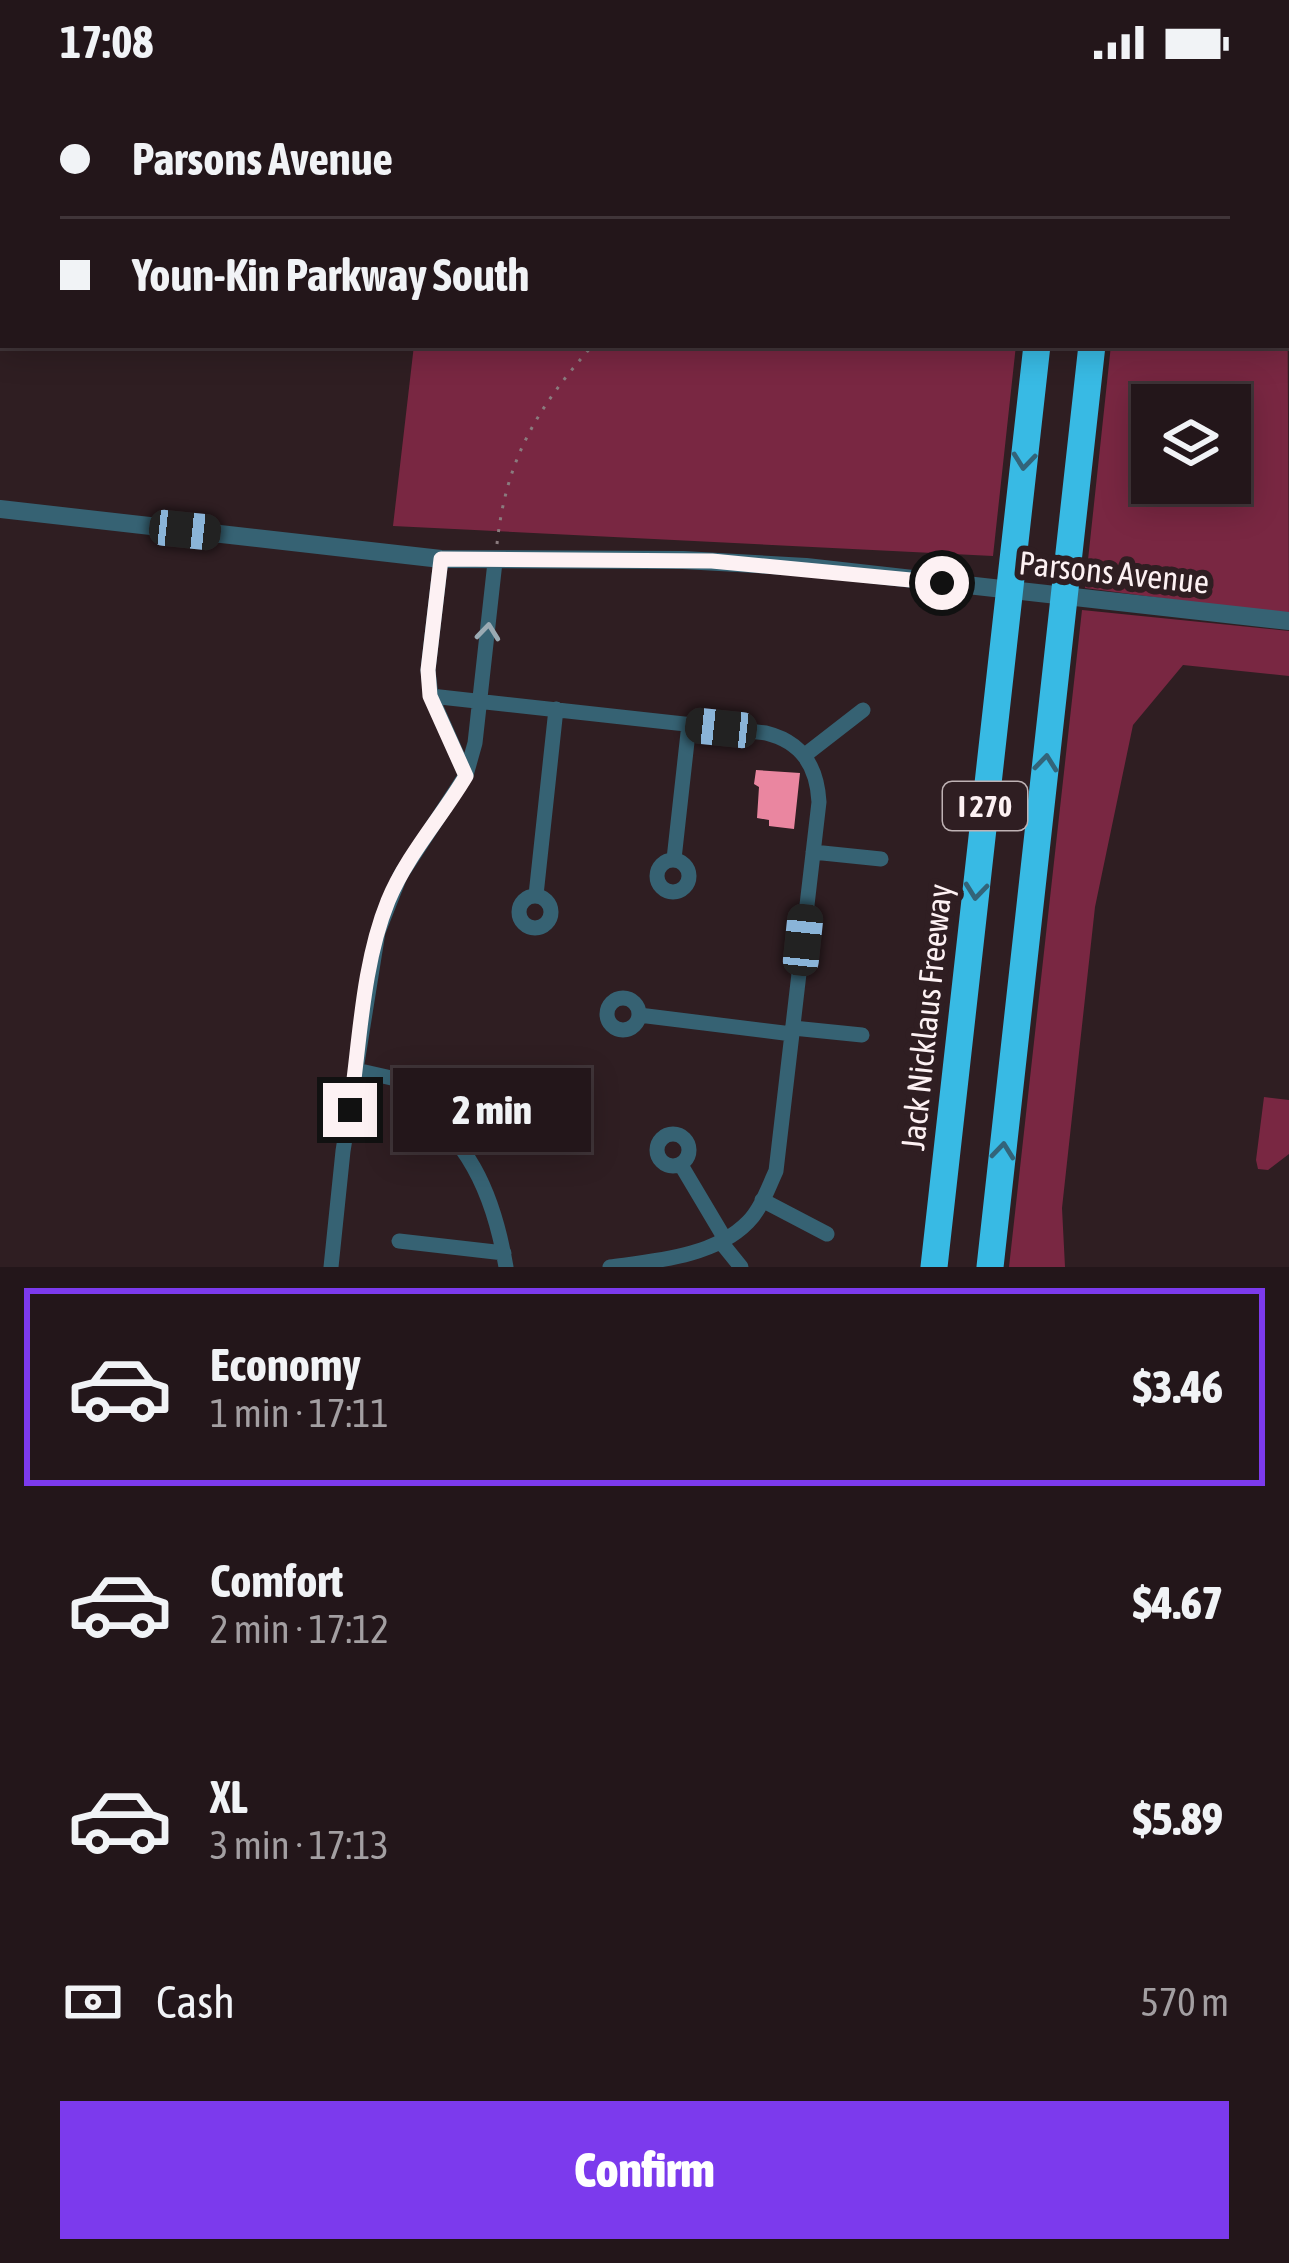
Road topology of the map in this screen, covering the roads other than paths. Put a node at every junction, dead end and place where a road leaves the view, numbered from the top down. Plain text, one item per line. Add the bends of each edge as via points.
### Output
1 (1037, 348) edge
2 (1092, 348) edge
3 (0, 509) edge
4 (441, 559) junction
5 (495, 562) junction
6 (1289, 622) edge
7 (430, 696) junction
8 (481, 702) junction
9 (556, 710) junction
10 (863, 710) dead end
11 (689, 724) junction
12 (805, 755) junction
13 (466, 776) junction
14 (813, 852) junction
15 (674, 859) dead end
16 (881, 860) dead end
17 (536, 896) dead end
18 (640, 1016) dead end
19 (792, 1031) junction
20 (862, 1035) dead end
21 (356, 1070) junction
22 (681, 1165) dead end
23 (763, 1201) junction
24 (826, 1234) dead end
25 (722, 1240) junction
26 (399, 1241) dead end
27 (505, 1260) edge
28 (331, 1267) edge
29 (610, 1267) edge
30 (741, 1267) edge
31 (934, 1267) edge
32 (990, 1267) edge

1 -> 31 highway, Jack Nicklaus Freeway / I 270
32 -> 2 highway, I 270
3 - 4 street, Parsons Avenue
4 - 5 street, Parsons Avenue
4 - 7 street
5 - 6 street, Parsons Avenue via 712,561
8 -> 5 street
7 - 8 street
7 - 13 street
8 - 9 street
8 - 13 street
9 - 11 street
9 - 17 street
10 - 12 street
11 - 12 street via 777,736
11 - 15 street
12 - 14 street via 818,789
13 - 21 street via 388,902
14 - 16 street
14 - 19 street
18 - 19 street
19 - 20 street
19 - 23 street via 776,1171
21 - 27 street via 396,1079 454,1133 485,1184
21 - 28 street
22 - 25 street
23 - 24 street
23 - 25 street
25 - 29 street via 667,1260
25 - 30 street
26 - 27 street

